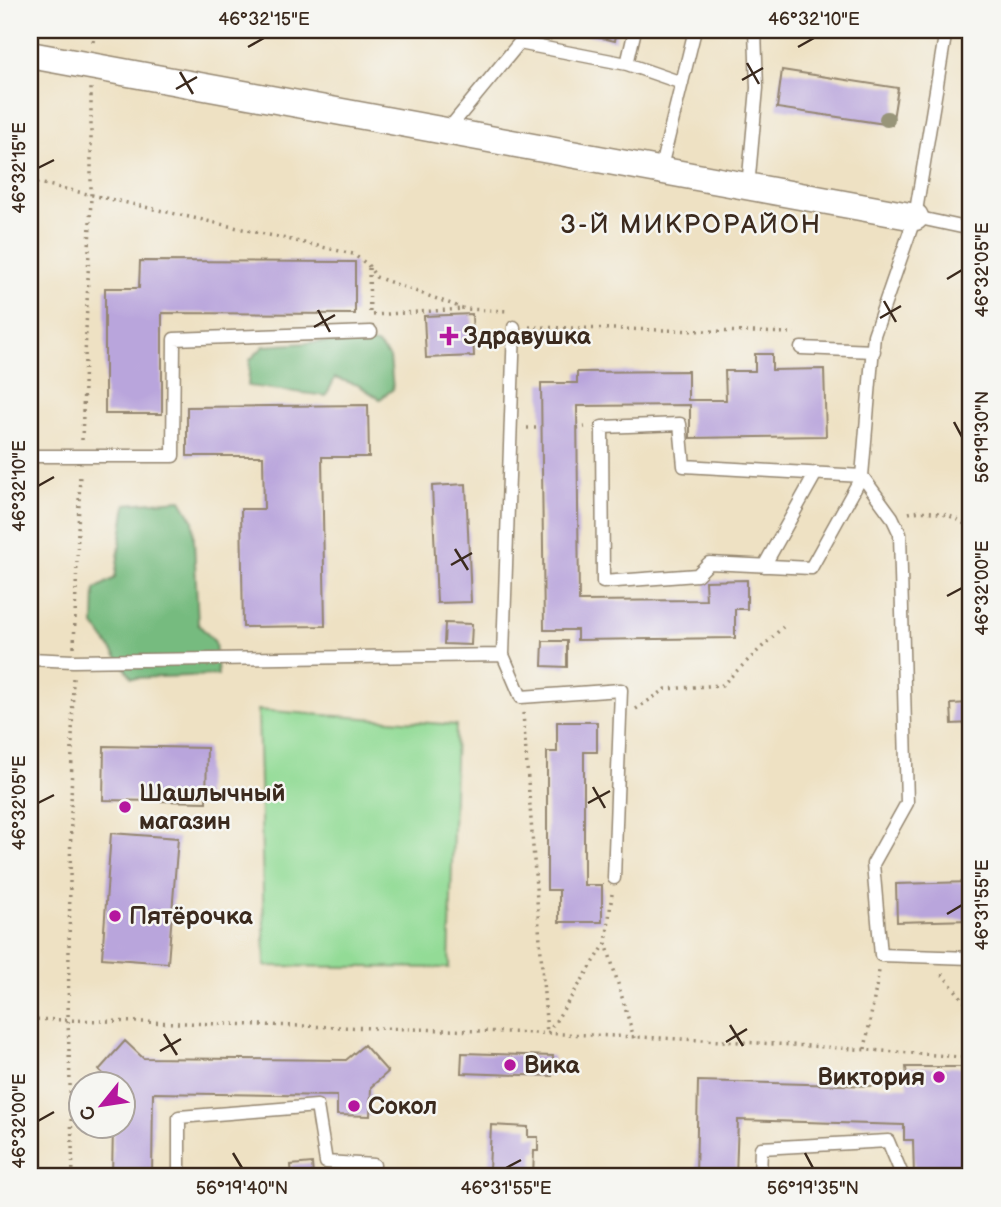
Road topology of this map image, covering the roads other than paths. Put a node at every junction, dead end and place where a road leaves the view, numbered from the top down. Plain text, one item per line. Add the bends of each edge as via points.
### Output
1 (530, 30) edge
2 (635, 30) edge
3 (695, 30) edge
4 (755, 30) edge
5 (946, 30) edge
6 (519, 43) junction
7 (30, 55) edge
8 (627, 64) junction
9 (682, 83) junction
10 (446, 132) junction
11 (660, 171) junction
12 (748, 187) junction
13 (915, 216) junction
14 (971, 229) edge
15 (514, 327) road end
16 (370, 332) road end
17 (801, 348) dead end
18 (874, 351) junction
19 (30, 456) edge
20 (816, 474) junction
21 (862, 476) junction
22 (764, 566) junction
23 (503, 655) junction
24 (30, 659) edge
25 (614, 878) road end
26 (971, 958) edge
27 (179, 1177) edge
28 (371, 1177) edge
29 (760, 1177) edge
30 (903, 1177) edge

1 - 6 lane
2 - 8 lane
3 - 9 lane
4 - 12 lane via 757,88
5 - 13 lane
6 - 8 lane
6 - 10 lane
7 - 10 street
8 - 9 lane
9 - 11 lane
10 - 11 street
11 - 12 street
12 - 13 street
13 - 14 lane
13 - 18 lane via 874,335
15 - 23 lane
16 - 19 lane via 174,339 173,456
17 - 18 lane
18 - 21 lane
20 - 21 lane
20 - 22 lane
20 - 22 lane via 684,466 680,424 601,427 603,582 697,575 709,563
21 - 22 lane via 811,568
21 - 26 lane via 900,534 907,803 873,864 881,955
23 - 24 lane
23 - 25 lane via 521,697 621,690
27 - 28 lane via 179,1117 317,1106 326,1162 374,1165
29 - 30 lane via 761,1148 888,1141

